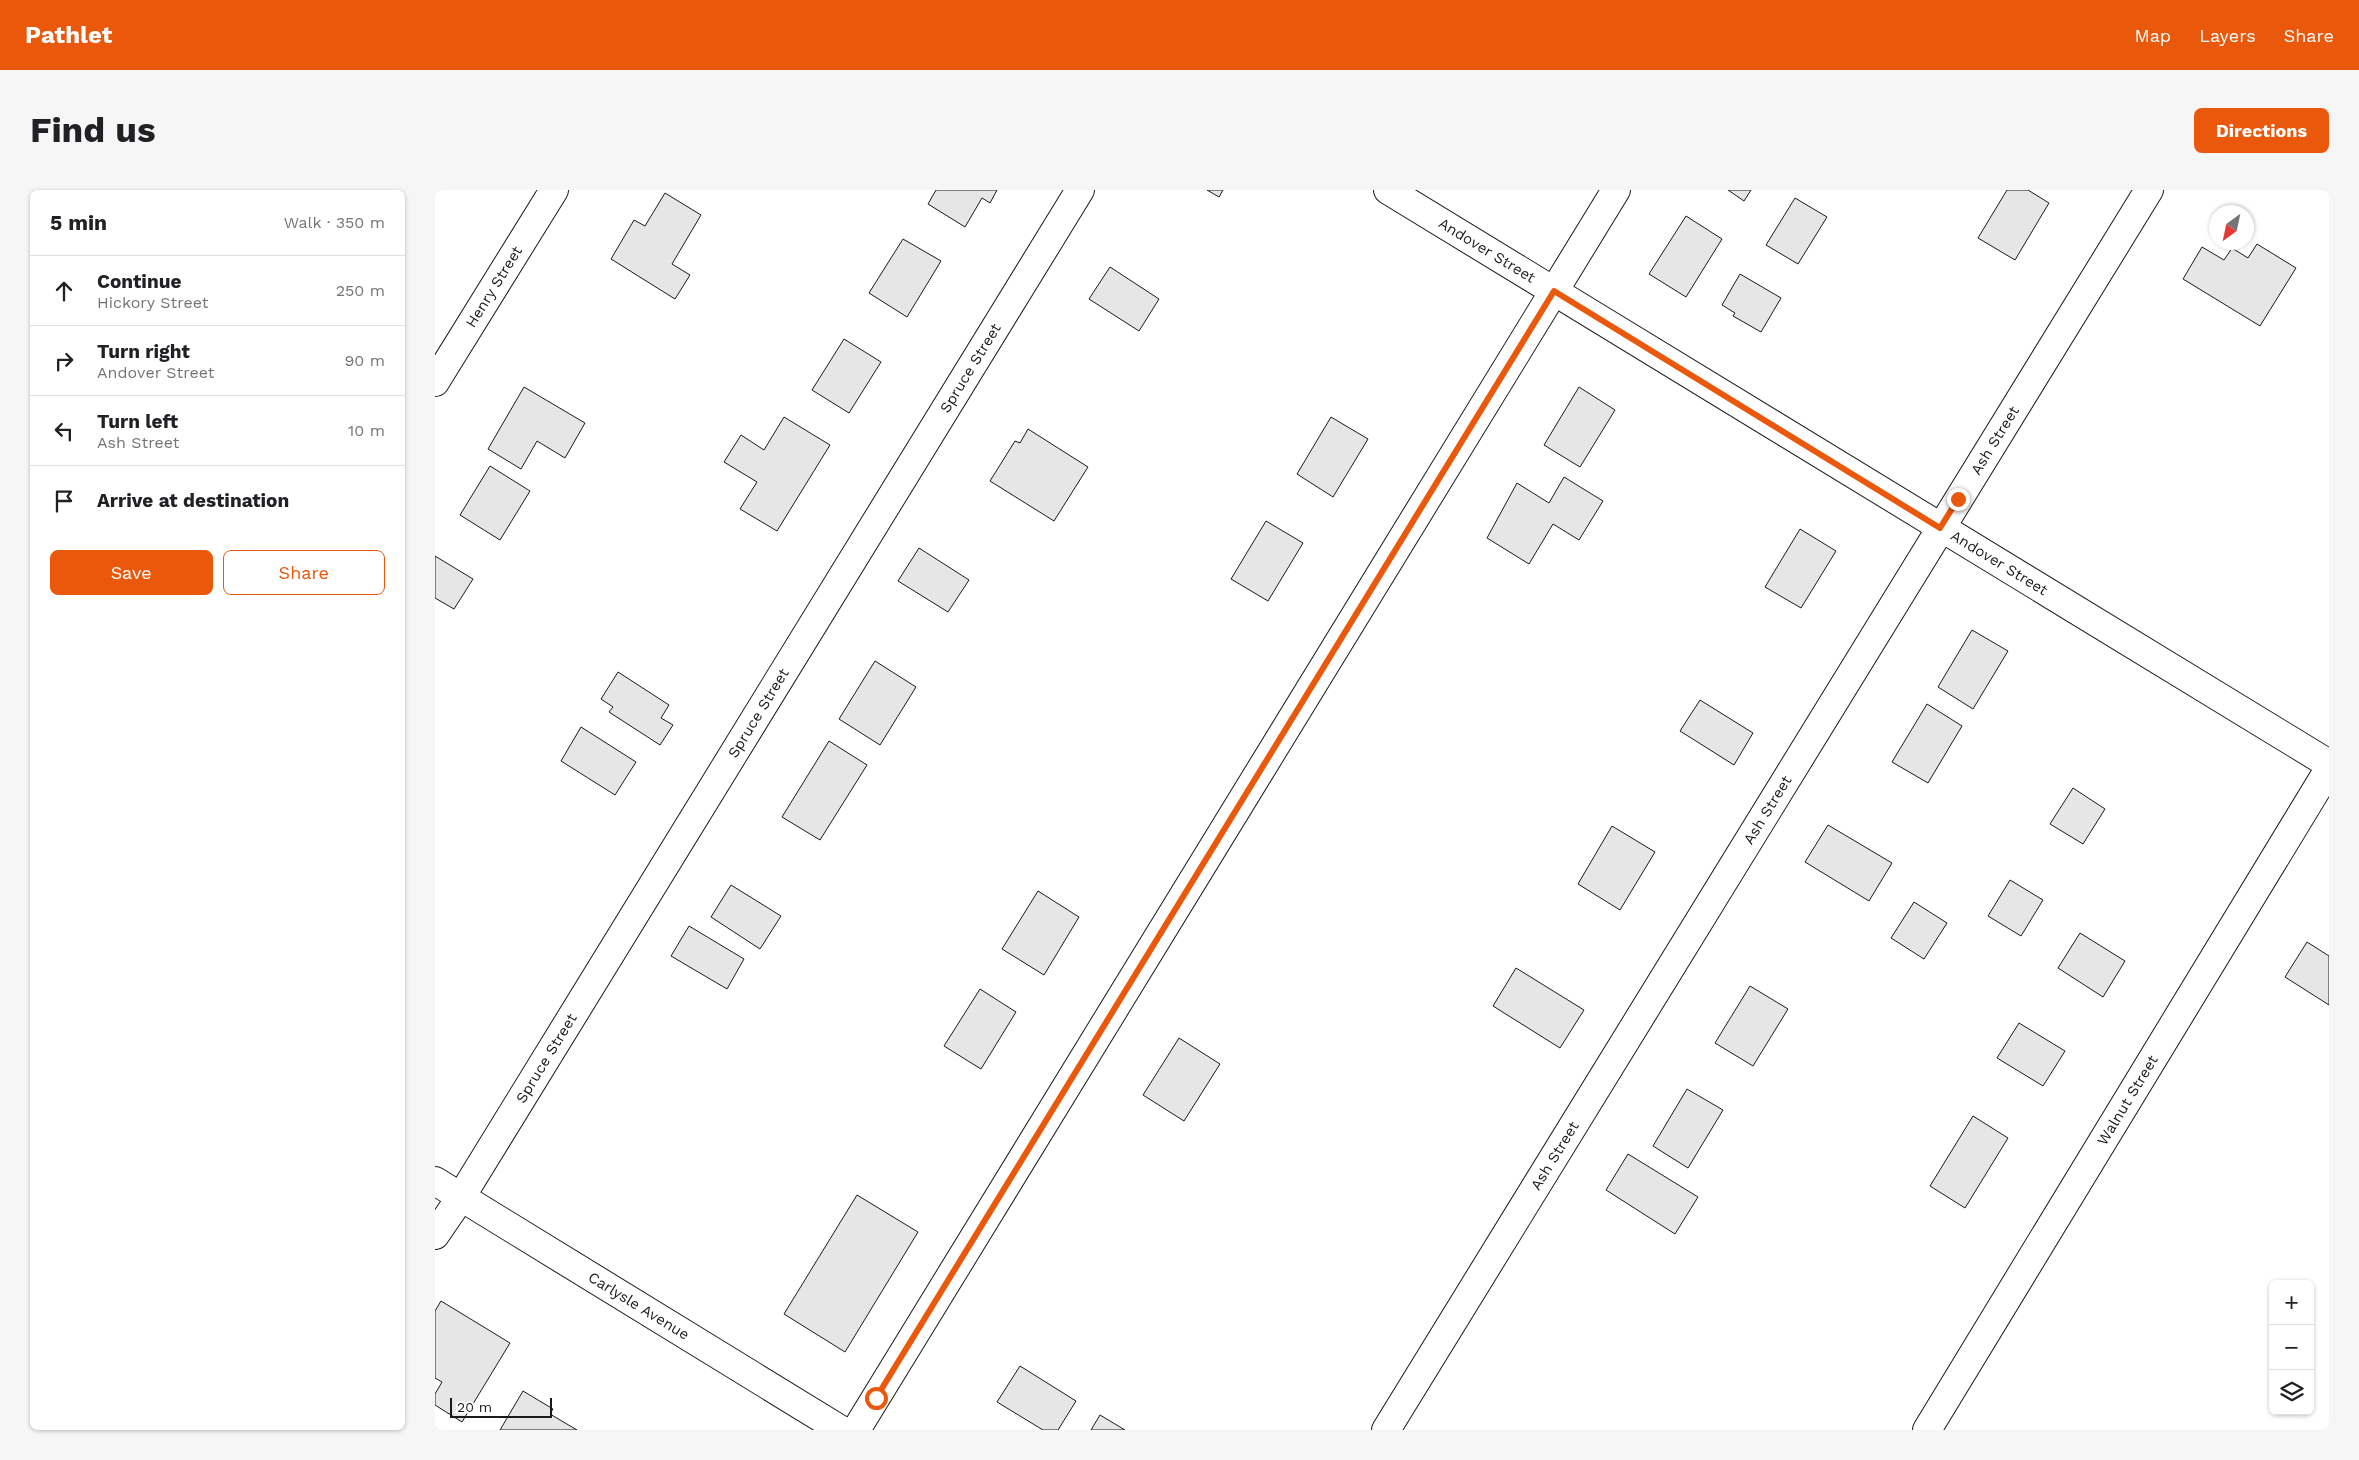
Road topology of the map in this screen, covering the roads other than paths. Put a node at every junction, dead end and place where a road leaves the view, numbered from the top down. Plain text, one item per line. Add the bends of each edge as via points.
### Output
1 (554, 190) edge
2 (1080, 190) edge
3 (1388, 190) edge
4 (1616, 190) edge
5 (2149, 190) edge
6 (1554, 291) junction
7 (435, 382) edge
8 (1940, 528) junction
9 (2329, 764) edge
10 (2329, 769) edge
11 (435, 1181) edge
12 (461, 1197) junction
13 (435, 1235) edge
14 (841, 1430) edge
15 (856, 1430) edge
16 (1386, 1430) edge
17 (1927, 1430) edge

1 - 7 street, Henry Street
2 - 12 street, Spruce Street
3 - 6 street, Andover Street
4 - 6 street
5 - 8 street, Ash Street
6 - 8 street, Andover Street
6 - 15 street
8 - 9 street, Andover Street
8 - 16 street, Ash Street
10 - 17 street, Walnut Street
11 - 12 street, Carlysle Avenue
12 - 13 street, Spruce Street
12 - 14 street, Carlysle Avenue

